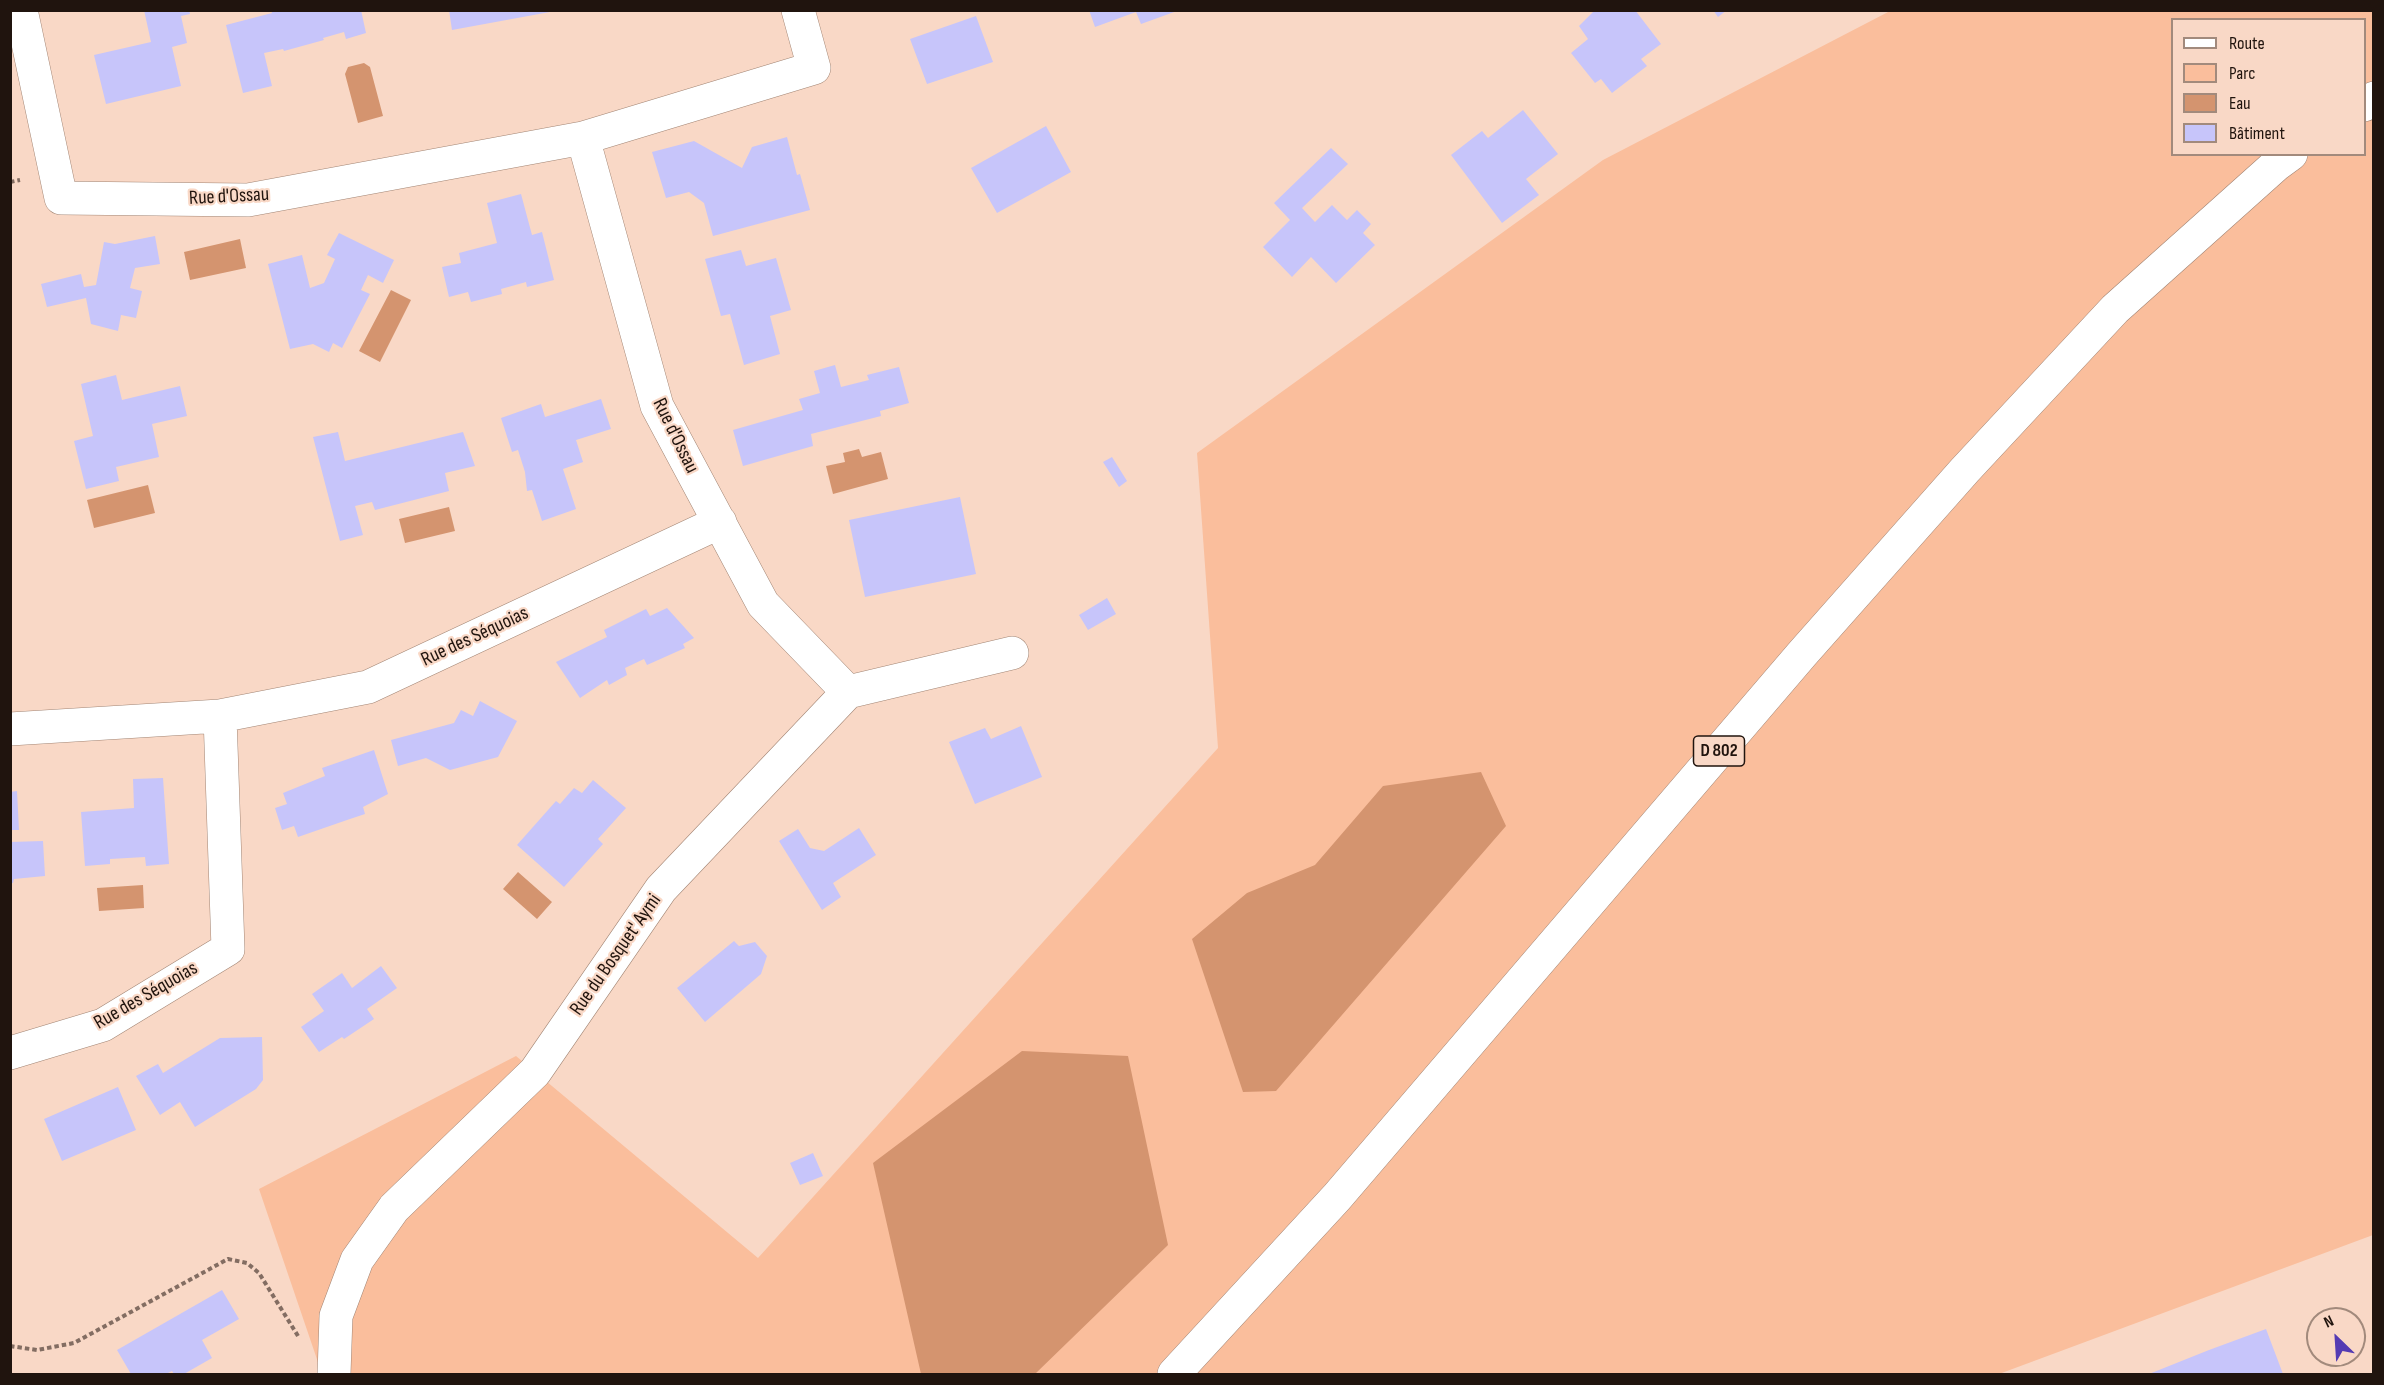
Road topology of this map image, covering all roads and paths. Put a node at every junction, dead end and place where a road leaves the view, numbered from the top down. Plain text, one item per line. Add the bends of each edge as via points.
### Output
1 (21, 10) edge
2 (798, 10) edge
3 (582, 138) junction
4 (2288, 156) edge
5 (720, 522) junction
6 (1012, 652) dead end
7 (848, 692) junction
8 (220, 716) junction
9 (10, 729) edge
10 (10, 1053) edge
11 (304, 1345) dead end
12 (10, 1346) edge
13 (334, 1374) edge
14 (1174, 1374) edge

1 - 3 street, Rue d'Ossau via 61,198 248,200
2 - 3 street, Rue d'Ossau via 814,68
3 - 5 street, Rue d'Ossau via 657,406
4 - 14 street, D 802 via 2115,309 1965,470 1794,663 1337,1197
5 - 7 street, Rue d'Ossau via 763,604
5 - 8 street, Rue des Séquoias via 368,687
6 - 7 street
7 - 13 street, Rue du Bosquet' Aymi via 661,889 535,1072 394,1208 357,1260 336,1316
8 - 9 street, Rue des Séquoias
8 - 10 street, Rue des Séquoias via 228,949 103,1025
11 - 12 path via 259,1273 248,1263 228,1259 74,1343 37,1350

